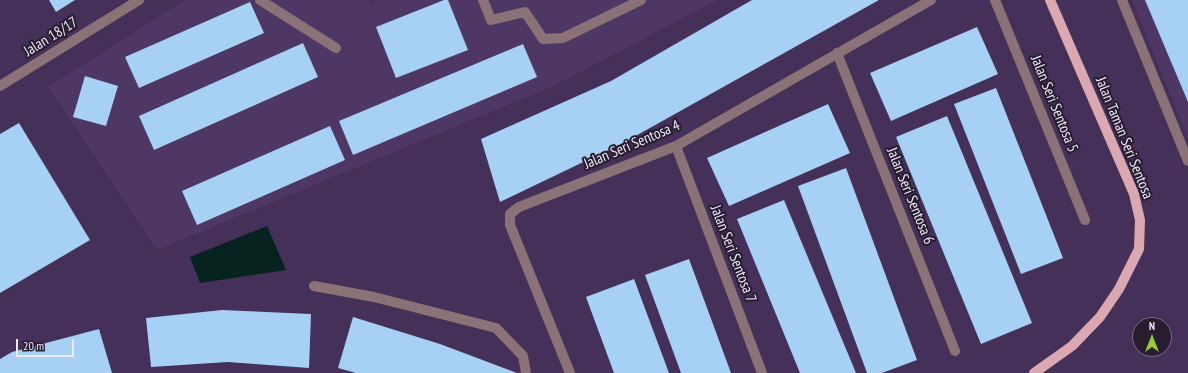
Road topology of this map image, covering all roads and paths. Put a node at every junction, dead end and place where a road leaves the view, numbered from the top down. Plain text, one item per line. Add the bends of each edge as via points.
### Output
1 (139, 0) edge
2 (260, 0) edge
3 (483, 0) edge
4 (641, 0) edge
5 (931, 0) edge
6 (995, 0) edge
7 (1050, 0) edge
8 (1122, 0) edge
9 (336, 48) dead end
10 (837, 53) junction
11 (0, 86) edge
12 (676, 146) junction
13 (1188, 161) edge
14 (1085, 220) dead end
15 (314, 286) dead end
16 (955, 351) dead end
17 (526, 373) edge
18 (570, 373) edge
19 (762, 373) edge
20 (1034, 373) edge

1 - 11 street, Jalan 18/17
2 - 9 street
3 - 4 street via 491,20 525,12 543,39 563,38
5 - 10 street, Jalan Seri Sentosa 4
6 - 14 street, Jalan Seri Sentosa 5
7 - 20 main road, Jalan Taman Seri Sentosa via 1134,194 1140,220 1139,248 1119,289 1100,317 1072,346
8 - 13 street
10 - 12 street, Jalan Seri Sentosa 4
10 - 16 street, Jalan Seri Sentosa 6
12 - 18 street, Jalan Seri Sentosa 4 via 519,207 510,214 510,225
12 - 19 street, Jalan Seri Sentosa 7
15 - 17 street via 374,296 496,328 523,356

